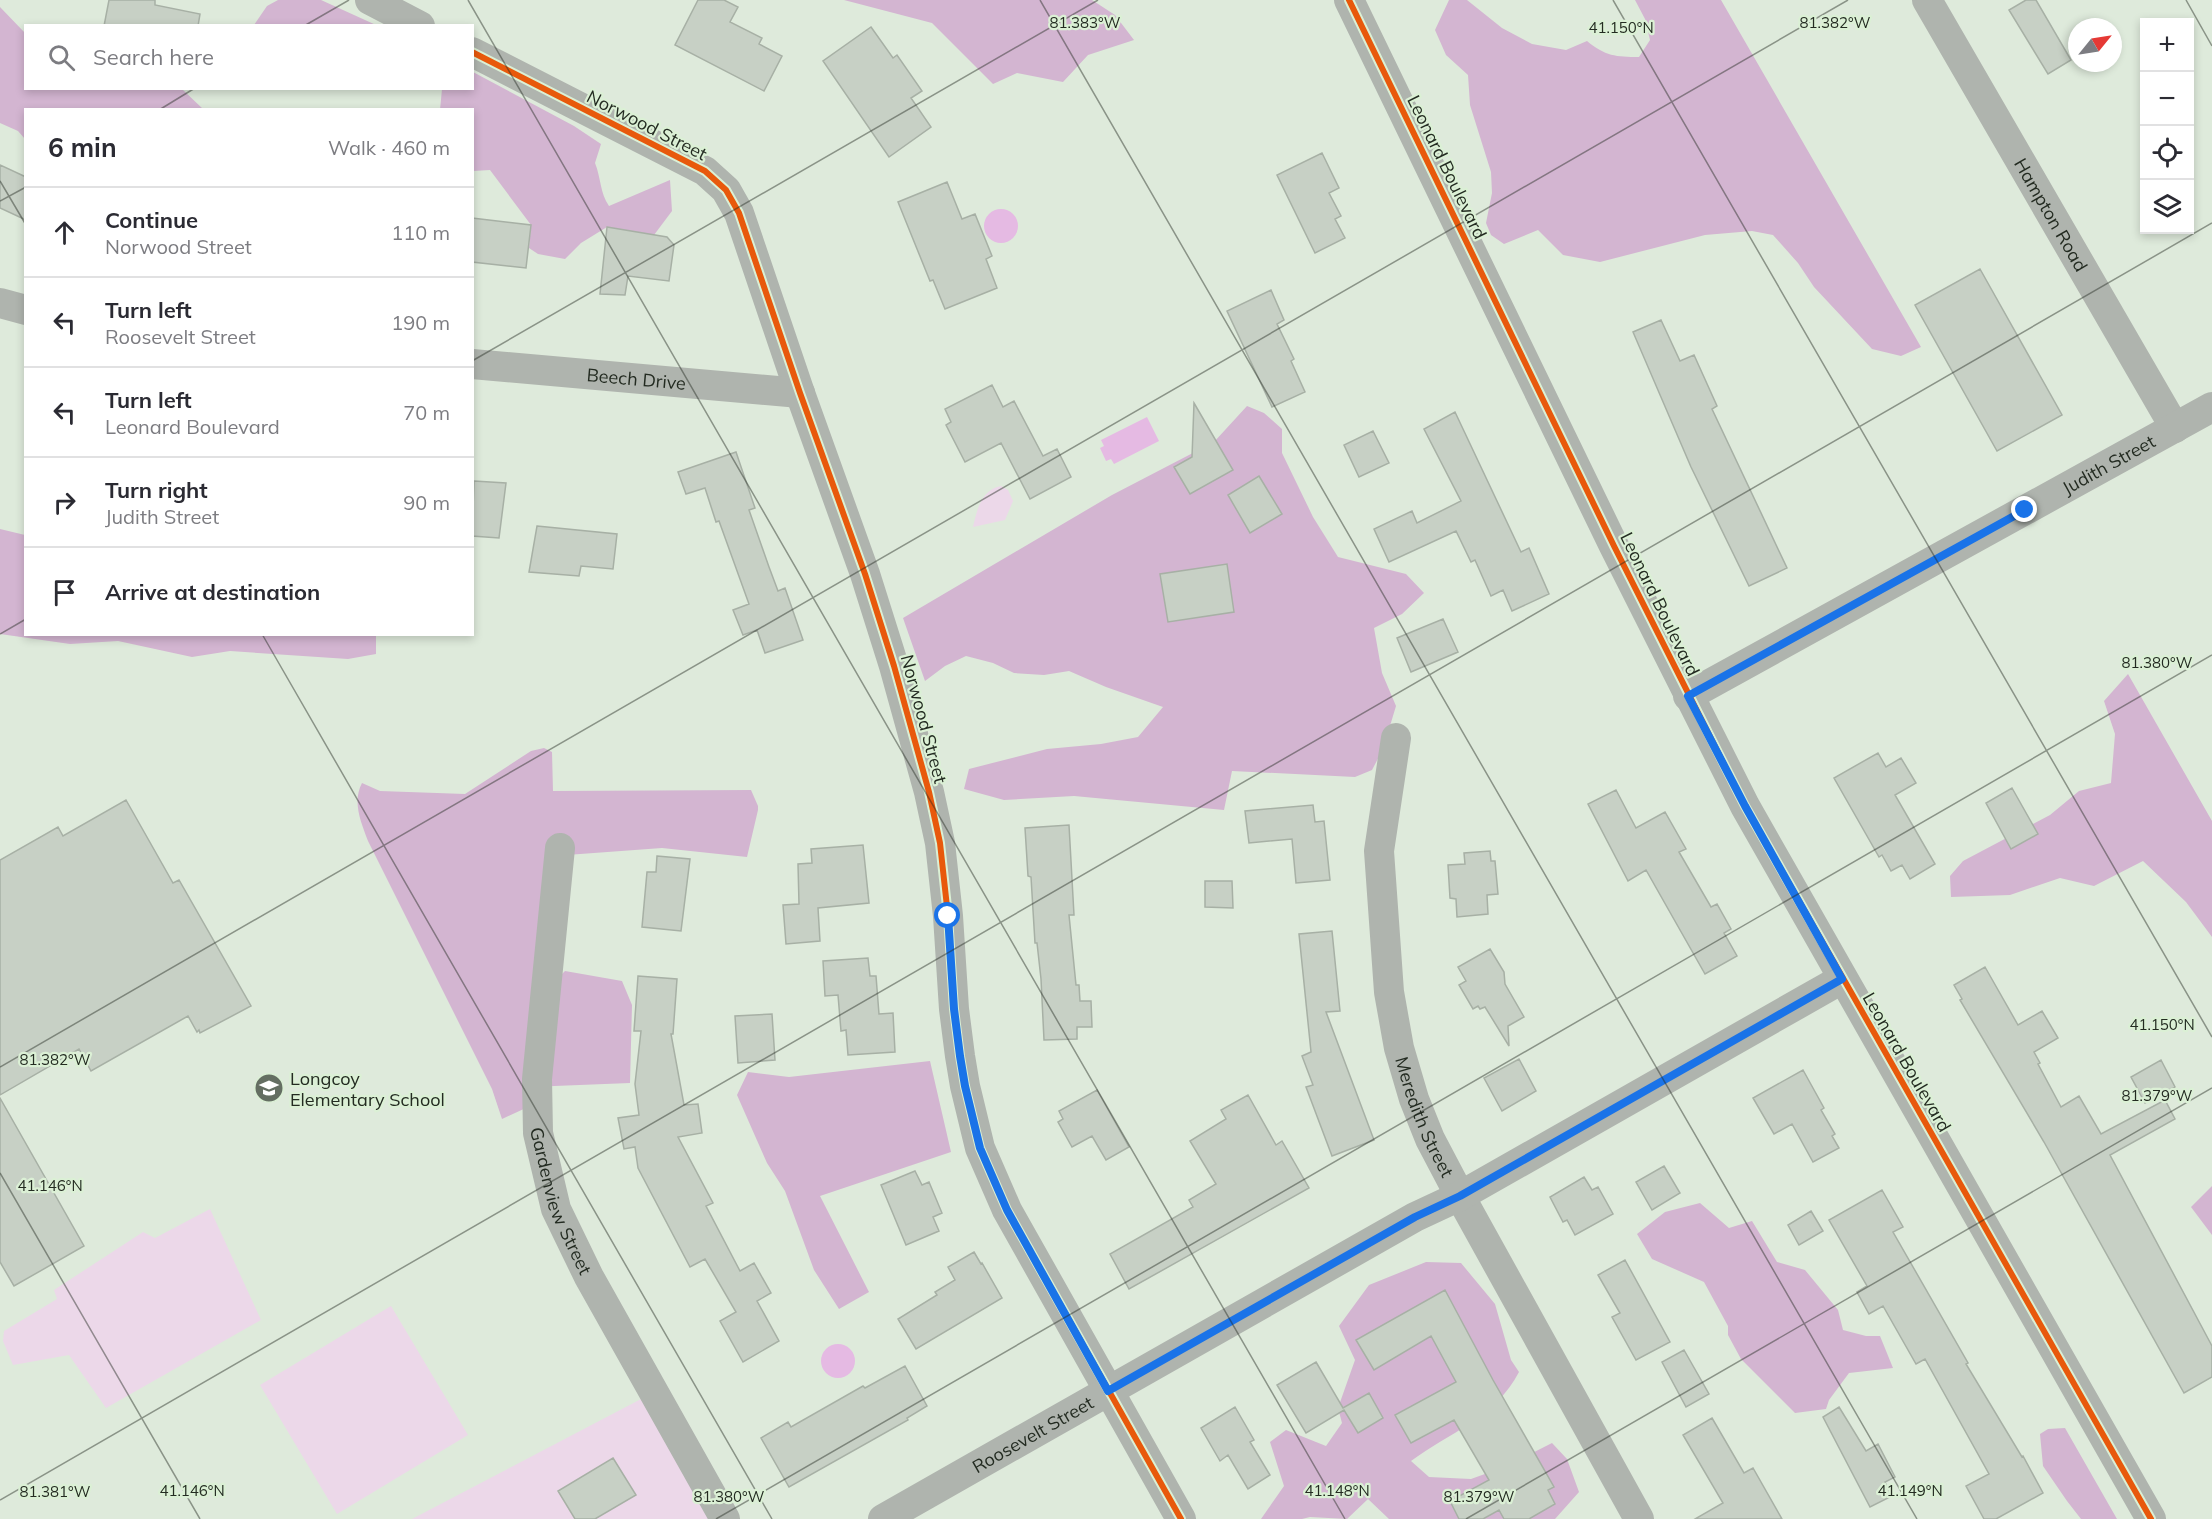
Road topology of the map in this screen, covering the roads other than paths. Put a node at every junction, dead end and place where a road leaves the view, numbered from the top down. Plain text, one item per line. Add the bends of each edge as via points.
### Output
1 (369, 0) edge
2 (1348, 0) edge
3 (1928, 0) edge
4 (416, 24) edge
5 (474, 53) edge
6 (0, 303) edge
7 (24, 309) edge
8 (474, 364) edge
9 (800, 393) junction
10 (2212, 407) edge
11 (2175, 428) junction
12 (1688, 696) junction
13 (1396, 738) dead end
14 (560, 848) dead end
15 (1842, 979) junction
16 (1460, 1196) junction
17 (1108, 1391) junction
18 (725, 1519) edge
19 (883, 1519) edge
20 (1180, 1519) edge
21 (1639, 1519) edge
22 (2151, 1519) edge

1 - 4 street
2 - 12 street, Leonard Boulevard
3 - 11 street, Hampton Road
5 - 9 street, Norwood Street via 705,171 726,190 739,213
6 - 7 street
8 - 9 street, Beech Drive
9 - 17 street, Norwood Street via 875,603 929,792 940,843 962,1066 980,1148 1007,1210
10 - 11 street, Judith Street
11 - 12 street, Judith Street
12 - 15 street, Leonard Boulevard
13 - 16 street, Meredith Street via 1379,851 1389,992 1399,1048 1414,1099
14 - 18 street, Gardenview Street via 537,1078 538,1133 556,1209 604,1306
15 - 16 street, Roosevelt Street
15 - 22 street, Leonard Boulevard
16 - 17 street, Roosevelt Street via 1415,1217
16 - 21 street, Meredith Street
17 - 19 street, Roosevelt Street
17 - 20 street, Norwood Street

